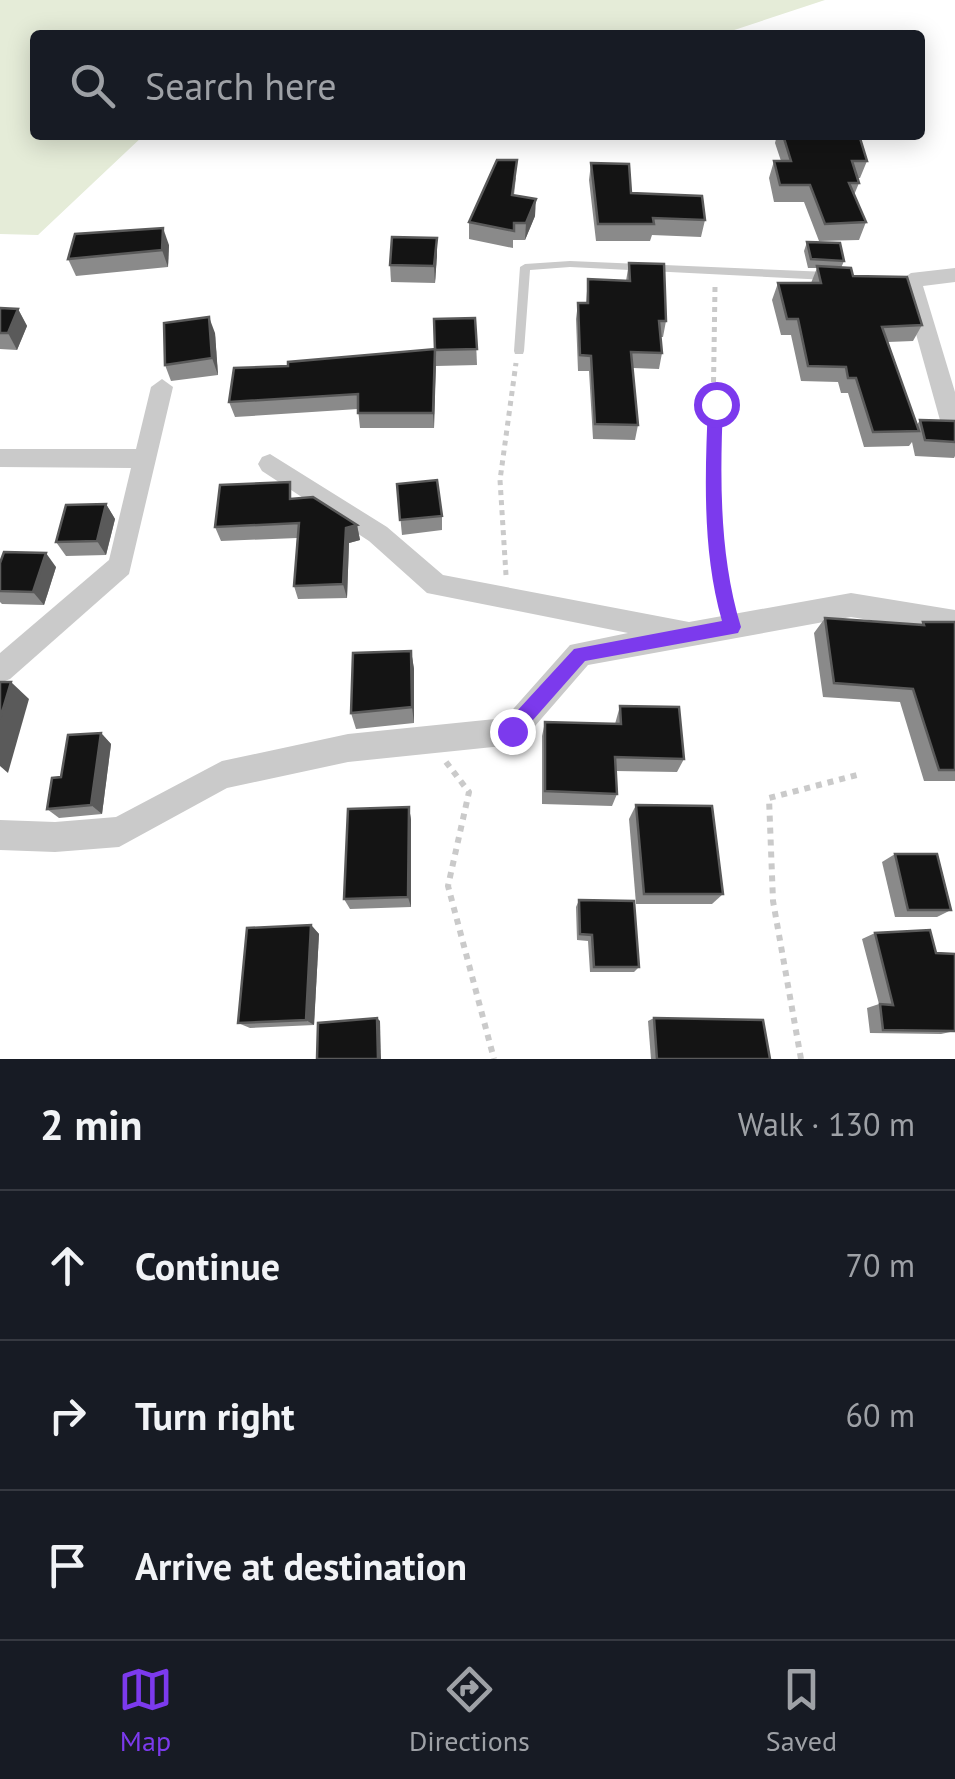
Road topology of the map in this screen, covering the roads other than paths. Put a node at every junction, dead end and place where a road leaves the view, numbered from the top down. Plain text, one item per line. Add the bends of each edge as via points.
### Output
1 (955, 275) edge
2 (846, 277) edge
3 (518, 351) road end
4 (162, 387) dead end
5 (955, 431) edge
6 (0, 458) edge
7 (145, 458) junction
8 (270, 464) dead end
9 (955, 622) edge
10 (696, 634) junction
11 (0, 670) edge
12 (0, 835) edge

1 - 5 street via 904,280
2 - 3 lane via 525,267
4 - 7 street
6 - 7 street
7 - 11 street via 120,566
8 - 10 street via 378,534 436,585
9 - 10 street via 851,605
10 - 12 street via 580,654 512,731 348,748 222,775 120,832

